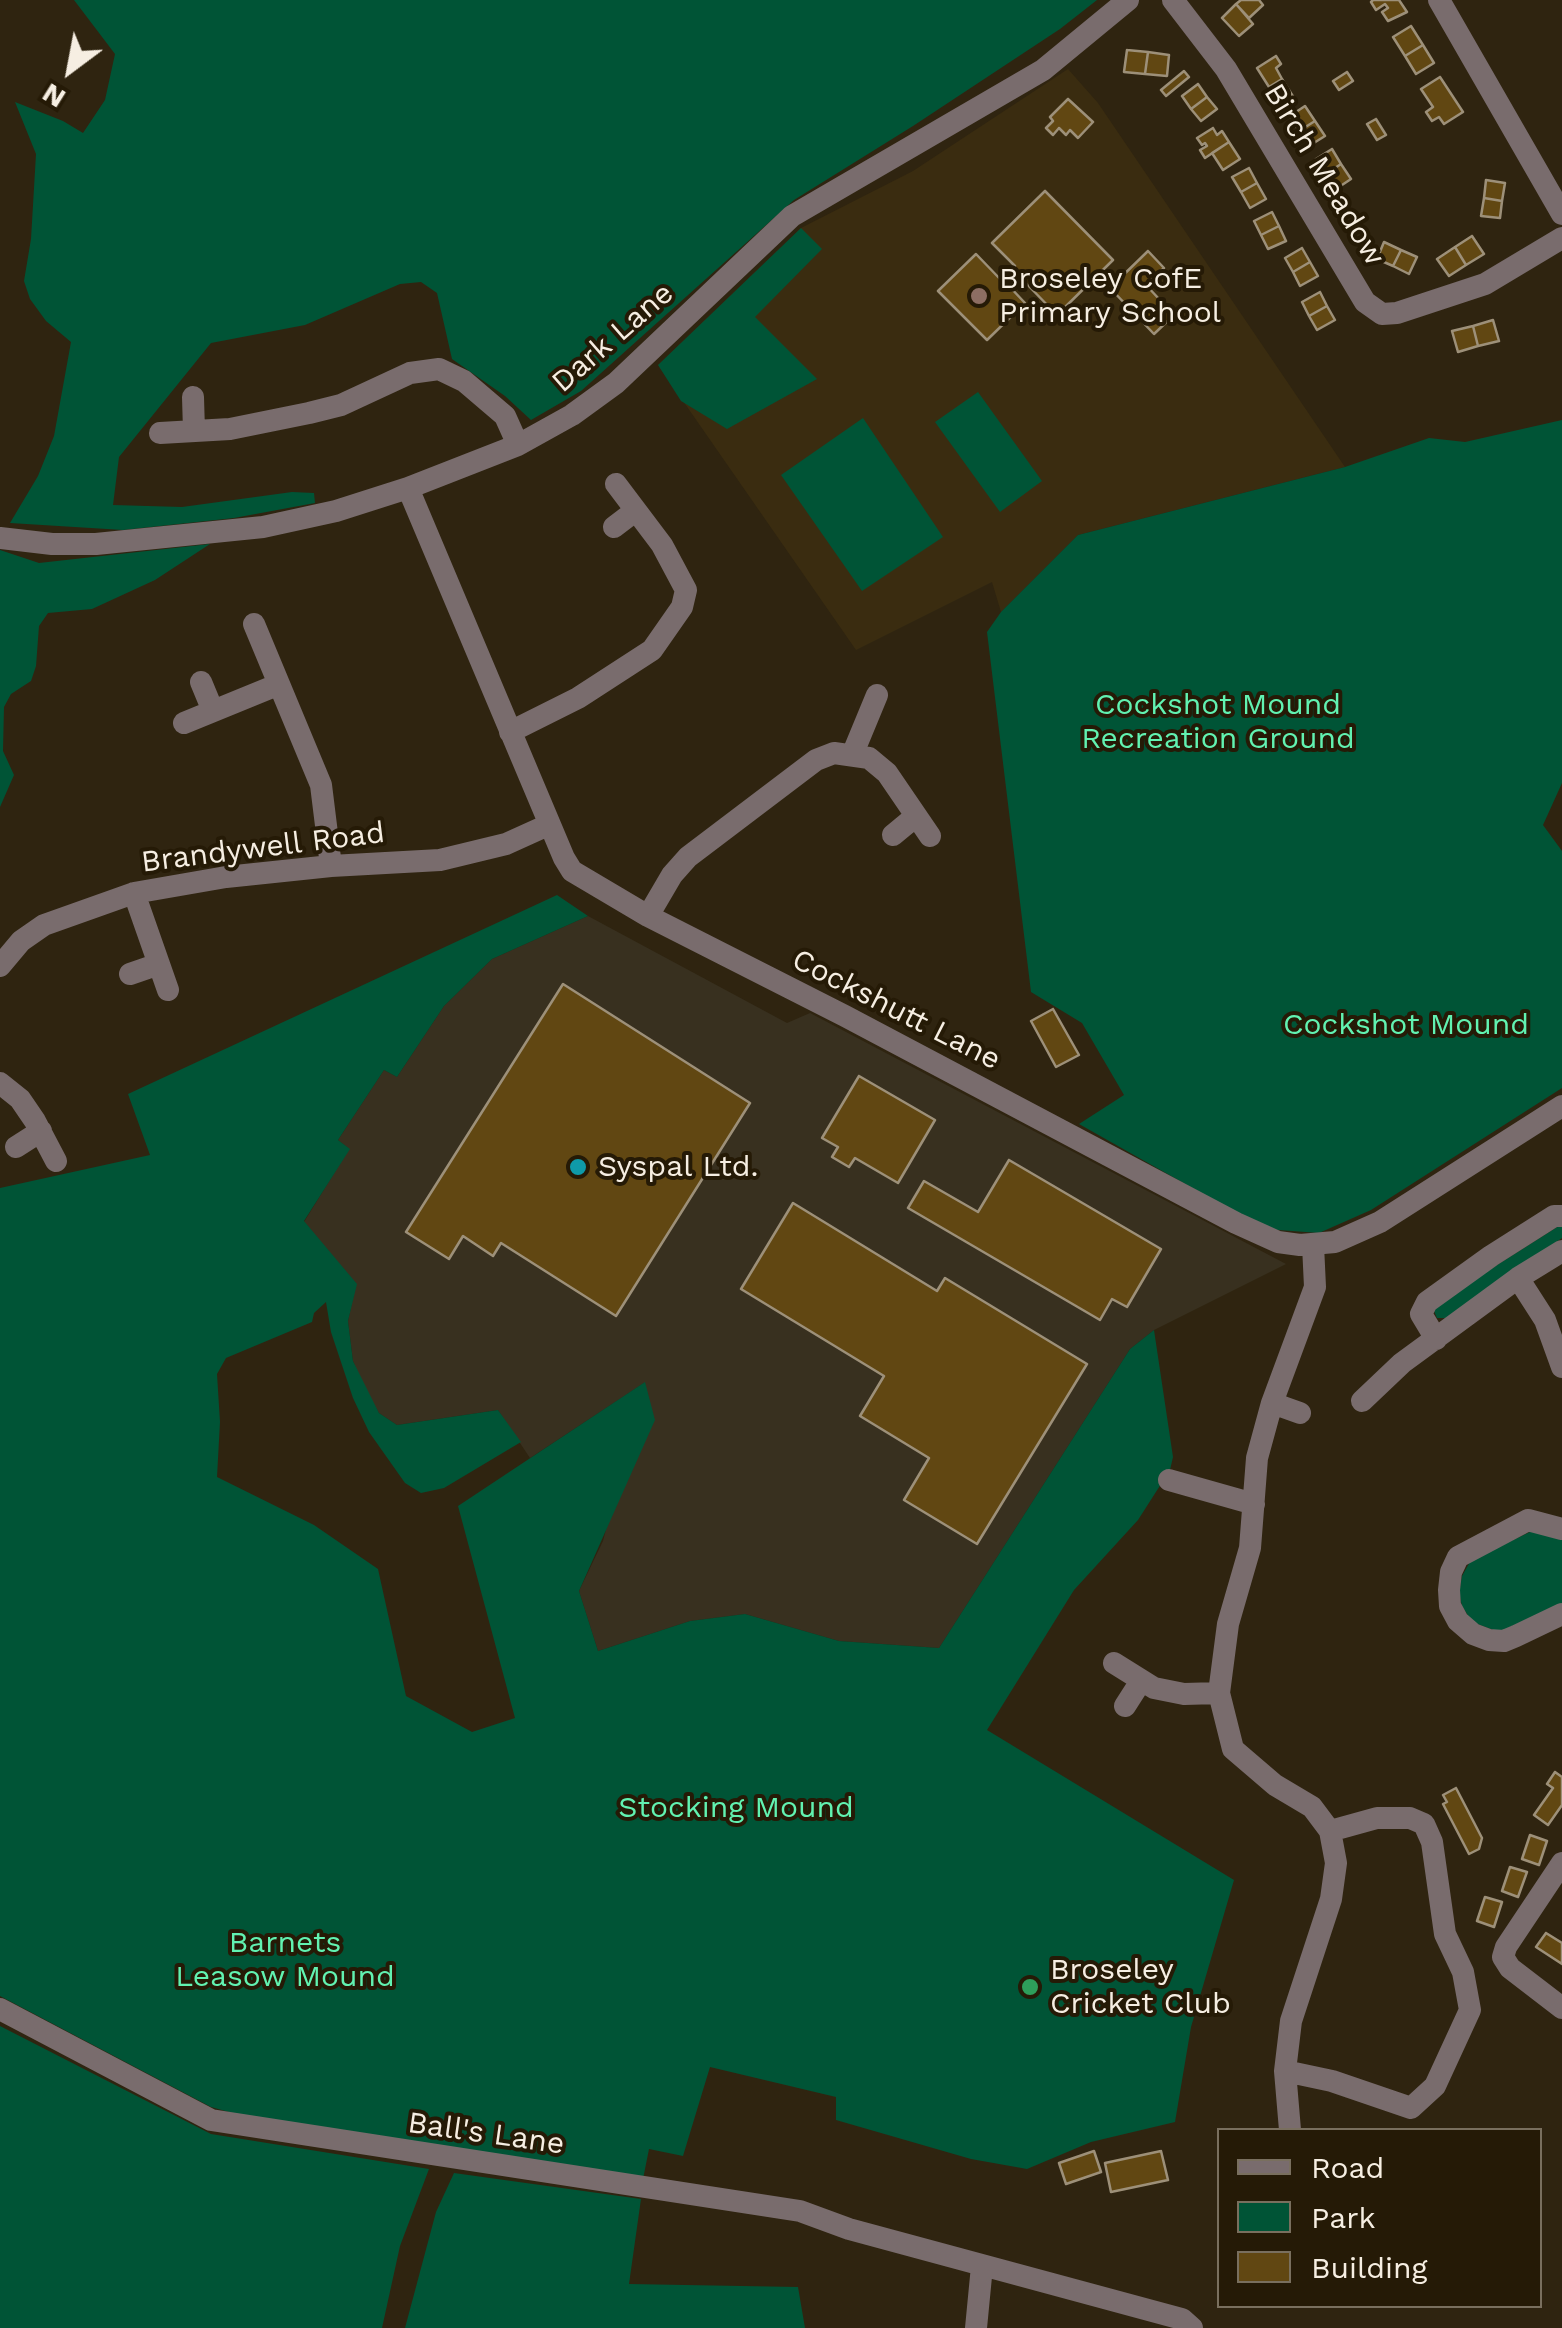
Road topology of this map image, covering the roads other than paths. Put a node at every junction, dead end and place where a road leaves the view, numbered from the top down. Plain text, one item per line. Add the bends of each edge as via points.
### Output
1 (1128, 0) edge
2 (1173, 0) edge
3 (1439, 0) edge
4 (1562, 214) edge
5 (1562, 238) edge
6 (193, 397) dead end
7 (194, 431) junction
8 (160, 433) dead end
9 (518, 445) junction
10 (616, 484) dead end
11 (408, 488) junction
12 (635, 511) junction
13 (614, 526) dead end
14 (0, 538) edge
15 (254, 624) dead end
16 (201, 682) dead end
17 (277, 686) junction
18 (876, 695) dead end
19 (212, 711) junction
20 (184, 723) dead end
21 (510, 732) junction
22 (853, 753) junction
23 (916, 816) junction
24 (548, 826) junction
25 (893, 835) dead end
26 (930, 836) dead end
27 (330, 866) junction
28 (134, 893) junction
29 (648, 916) junction
30 (159, 964) junction
31 (0, 966) edge
32 (130, 974) dead end
33 (168, 990) dead end
34 (0, 1083) edge
35 (1562, 1106) edge
36 (41, 1131) junction
37 (16, 1147) dead end
38 (56, 1161) dead end
39 (1562, 1216) edge
40 (1313, 1245) junction
41 (1562, 1250) edge
42 (1518, 1278) junction
43 (1436, 1339) junction
44 (1562, 1367) edge
45 (1362, 1401) dead end
46 (1272, 1403) junction
47 (1300, 1413) dead end
48 (1170, 1480) dead end
49 (1254, 1504) junction
50 (1562, 1529) edge
51 (1562, 1614) edge
52 (1114, 1664) dead end
53 (1141, 1681) junction
54 (1219, 1693) junction
55 (1125, 1706) dead end
56 (1330, 1832) junction
57 (1562, 1863) edge
58 (1562, 2008) edge
59 (0, 2009) edge
60 (1285, 2070) junction
61 (1290, 2128) edge
62 (982, 2266) junction
63 (976, 2328) edge
64 (1192, 2328) edge

1 - 9 street, Dark Lane via 1043,70 792,216 616,383
2 - 5 street, Birch Meadow via 1226,70 1365,302 1382,314 1485,284
3 - 4 street
6 - 7 street
7 - 8 street
7 - 9 street via 325,409 438,369 505,416
9 - 11 street, Dark Lane
10 - 12 street
11 - 14 street, Dark Lane via 263,526 96,544
11 - 21 street, Cockshutt Lane
12 - 13 street
12 - 21 street via 662,546 692,608 652,650
15 - 17 street
16 - 19 street
17 - 19 street
17 - 27 street via 321,784
18 - 22 street
19 - 20 street
21 - 24 street, Cockshutt Lane
22 - 23 street via 887,773
22 - 29 street via 816,760 688,856
23 - 25 street
23 - 26 street
24 - 27 street, Brandywell Road via 440,860
24 - 29 street, Cockshutt Lane via 572,871
27 - 28 street, Brandywell Road
28 - 30 street
28 - 31 street, Brandywell Road via 44,925
29 - 40 street, Cockshutt Lane via 1236,1223 1278,1242
30 - 32 street
30 - 33 street
34 - 36 street
35 - 40 street, Cockshutt Lane via 1380,1222
36 - 37 street
36 - 38 street
39 - 43 street via 1427,1302 1421,1314
40 - 46 street via 1315,1288
41 - 42 street
42 - 43 street
42 - 44 street via 1545,1320
43 - 45 street
46 - 47 street
46 - 49 street via 1257,1458
48 - 49 street
49 - 54 street
50 - 51 street via 1528,1520 1458,1557 1448,1590 1458,1621 1490,1640 1504,1641
52 - 53 street
53 - 54 street via 1166,1692
53 - 55 street
54 - 56 street via 1233,1748 1312,1807
56 - 60 street via 1336,1863 1332,1899 1291,2021
56 - 60 street via 1377,1818 1424,1824 1446,1934 1464,1972 1470,2010 1434,2086 1411,2108
57 - 58 street via 1504,1957
59 - 62 street, Ball's Lane via 211,2120 800,2211
60 - 61 street
62 - 63 street
62 - 64 street, Ball's Lane via 1182,2319

